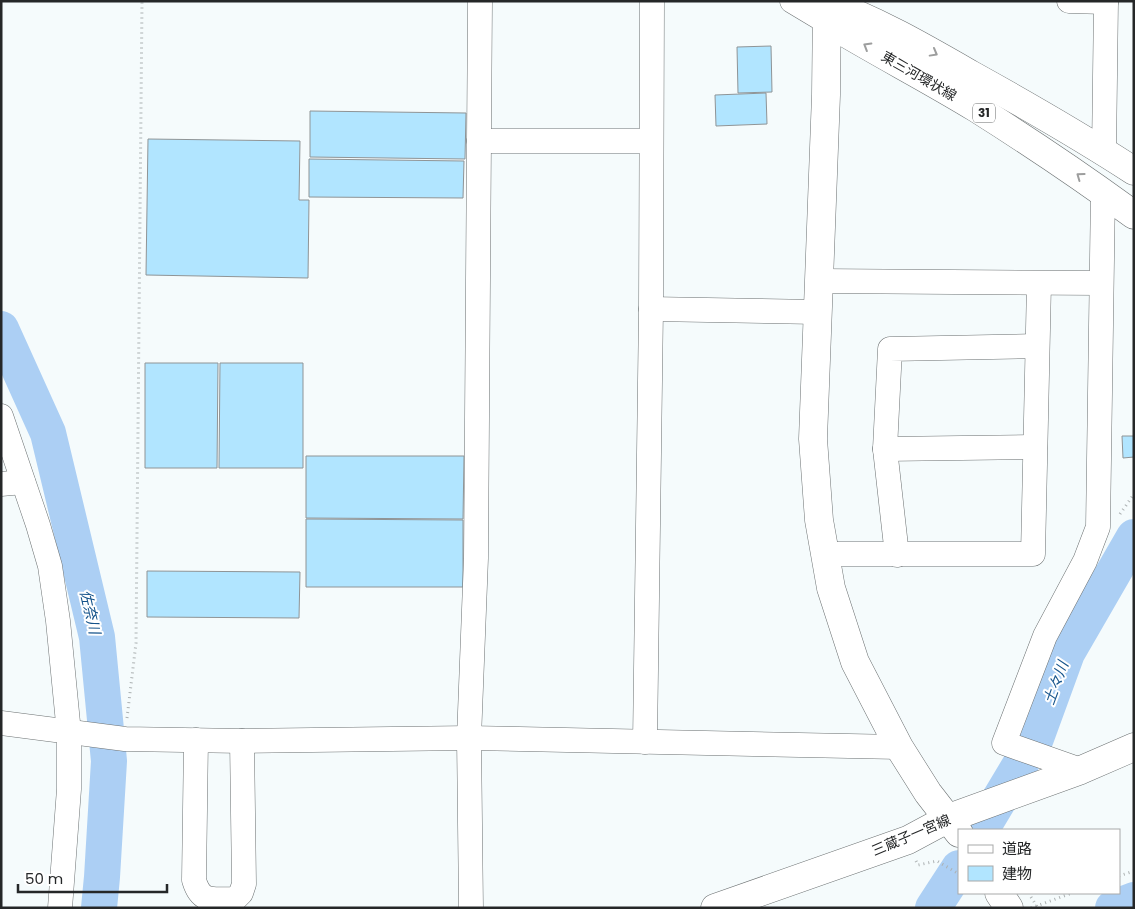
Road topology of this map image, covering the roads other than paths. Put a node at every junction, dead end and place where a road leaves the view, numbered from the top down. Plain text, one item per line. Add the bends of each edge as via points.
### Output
1 (480, 1) edge
2 (652, 1) edge
3 (792, 1) edge
4 (1068, 1) edge
5 (1106, 2) edge
6 (826, 7) edge
7 (479, 141) junction
8 (651, 141) junction
9 (1104, 152) junction
10 (1134, 171) edge
11 (1103, 192) junction
12 (1134, 215) edge
13 (819, 281) junction
14 (1101, 283) junction
15 (1039, 284) junction
16 (651, 309) junction
17 (818, 312) junction
18 (1037, 346) junction
19 (1, 416) edge
20 (1035, 447) junction
21 (885, 449) junction
22 (12, 483) edge
23 (824, 554) junction
24 (897, 554) junction
25 (1, 723) edge
26 (72, 733) junction
27 (470, 738) junction
28 (196, 740) junction
29 (242, 741) junction
30 (645, 742) junction
31 (899, 746) junction
32 (1134, 747) edge
33 (1081, 770) junction
34 (956, 822) edge
35 (1000, 894) edge
36 (60, 908) edge
37 (472, 908) edge
38 (715, 908) edge
39 (1009, 908) edge

1 - 7 street
2 - 8 street
3 - 6 street
4 - 5 street
5 - 9 street
6 -> 9 main road, 東三河環状線 / 31 via 864,16 902,35
11 -> 6 main road, 東三河環状線 / 31 via 974,107 872,50
6 - 13 main road
7 - 8 street
7 - 27 street via 476,558
8 - 16 street
9 - 10 main road, 東三河環状線 / 31
11 - 12 main road, 東三河環状線 / 31
11 - 14 street
13 - 15 street
13 - 17 main road
14 - 15 street
14 - 33 street via 1098,526 1085,560 1045,636 1004,743
15 - 18 street
16 - 17 street
16 - 30 street
17 - 23 main road via 813,439 818,520
18 - 20 street
18 - 21 street via 890,349
19 - 22 street
20 - 21 street
20 - 24 street via 1033,554
21 - 24 street
22 - 26 street via 38,525 50,566
23 - 24 street
23 - 31 main road via 831,588 855,662
25 - 26 street
26 - 28 street via 125,739
26 - 36 street
27 - 29 street
27 - 30 street
27 - 37 street
28 - 29 street
28 - 29 street via 194,880 198,892 207,899 235,899 244,884
30 - 31 street
31 - 34 main road via 928,792
32 - 33 main road, 三蔵子一宮線
33 - 34 main road, 三蔵子一宮線 via 1036,786
34 - 38 main road, 三蔵子一宮線
35 - 39 main road

